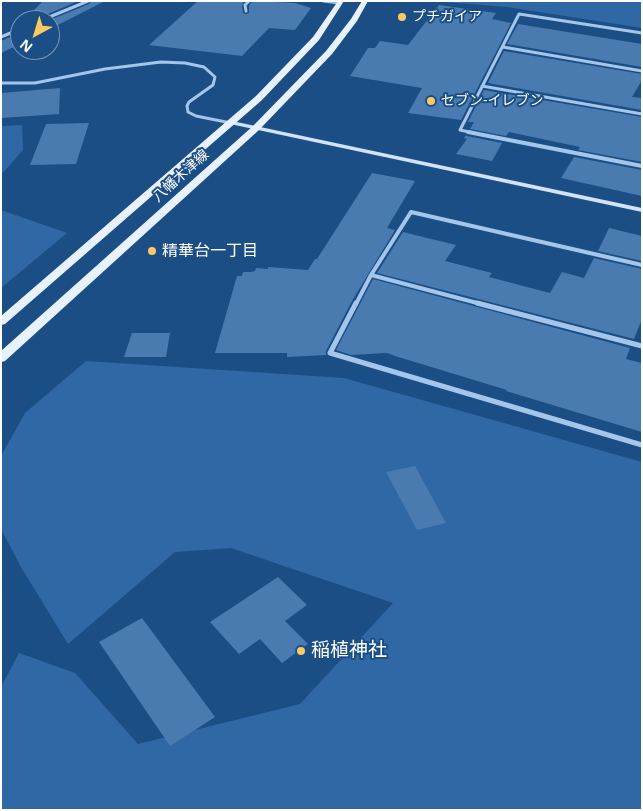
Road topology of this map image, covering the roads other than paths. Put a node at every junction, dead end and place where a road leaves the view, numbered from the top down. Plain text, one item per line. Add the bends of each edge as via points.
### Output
1 (88, 1) edge
2 (249, 1) edge
3 (323, 1) edge
4 (365, 1) edge
5 (341, 2) edge
6 (246, 11) dead end
7 (60, 13) edge
8 (642, 33) edge
9 (503, 47) junction
10 (642, 71) edge
11 (1, 83) edge
12 (482, 86) junction
13 (642, 114) edge
14 (232, 123) junction
15 (256, 128) junction
16 (642, 166) edge
17 (642, 210) edge
18 (642, 266) edge
19 (371, 275) junction
20 (1, 322) edge
21 (642, 346) edge
22 (1, 358) edge
23 (642, 445) edge

1 - 7 street
2 - 6 street via 245,5
3 - 5 street
4 - 15 main road, 八幡木津線 via 338,42
5 - 14 main road, 八幡木津線 via 316,38
8 - 9 street via 519,14
9 - 10 street
9 - 12 street
11 - 14 street via 37,82 135,64 186,63 210,70 215,77 213,86 189,102 188,112
12 - 13 street
12 - 16 street via 460,130
14 - 15 street
14 - 20 main road, 八幡木津線
15 - 17 street
15 - 22 main road, 八幡木津線
18 - 19 street via 411,212
19 - 21 street
19 - 23 street via 330,353

